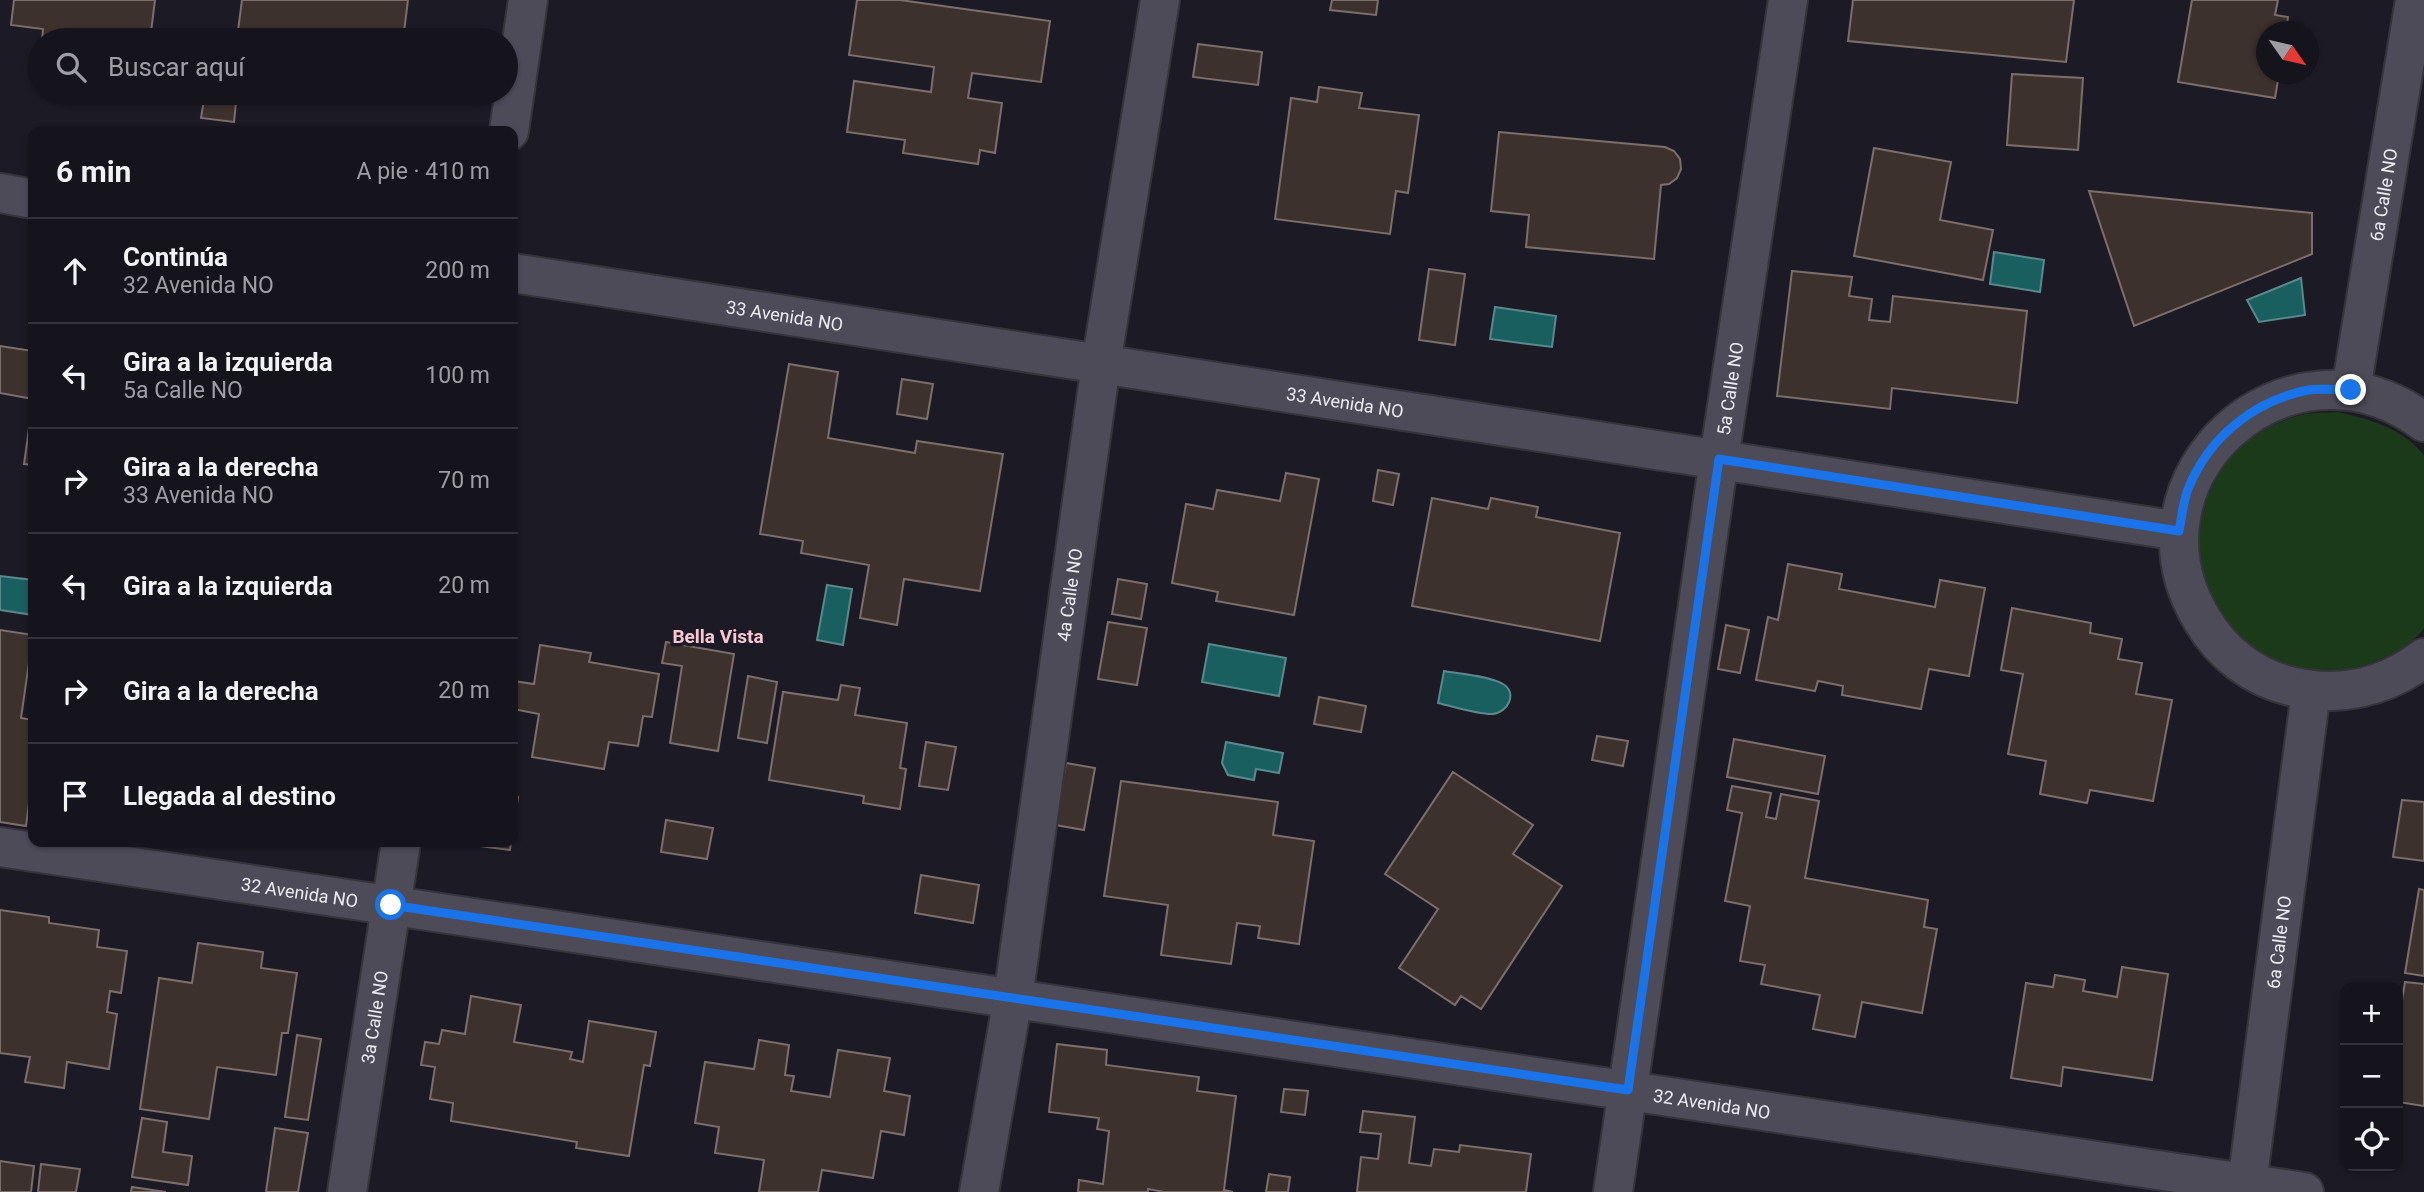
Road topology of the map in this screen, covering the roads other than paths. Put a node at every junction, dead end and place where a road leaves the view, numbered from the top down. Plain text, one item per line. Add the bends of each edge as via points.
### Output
1 (528, 0) edge
2 (1160, 0) edge
3 (1788, 0) edge
4 (2415, 0) edge
5 (518, 69) edge
6 (513, 105) edge
7 (510, 126) edge
8 (0, 193) edge
9 (28, 197) edge
10 (518, 274) edge
11 (1101, 364) junction
12 (2351, 390) junction
13 (2424, 422) edge
14 (1719, 459) junction
15 (2179, 531) junction
16 (2424, 658) edge
17 (2311, 691) junction
18 (0, 847) edge
19 (400, 847) edge
20 (391, 905) junction
21 (1013, 998) junction
22 (1628, 1090) junction
23 (2247, 1188) edge
24 (347, 1192) edge
25 (979, 1192) edge
26 (1613, 1192) edge
27 (2304, 1192) edge

1 - 5 street
2 - 11 street, 4a Calle NO
3 - 14 street, 5a Calle NO
4 - 12 street, 6a Calle NO
6 - 7 street
8 - 9 street
10 - 11 street, 33 Avenida NO
11 - 14 street, 33 Avenida NO
11 - 21 street, 4a Calle NO
12 - 13 street via 2380,397
12 - 15 street via 2310,390 2270,401 2235,423 2207,453 2188,490
14 - 15 street, 33 Avenida NO
14 - 22 street, 5a Calle NO
15 - 17 street via 2181,568 2193,605 2213,637 2263,676
16 - 17 street via 2376,685
17 - 23 street, 6a Calle NO
18 - 20 street, 32 Avenida NO
19 - 20 street, 3a Calle NO
20 - 21 street, 32 Avenida NO
20 - 24 street, 3a Calle NO
21 - 22 street, 32 Avenida NO
21 - 25 street, 4a Calle NO
22 - 23 street, 32 Avenida NO
22 - 26 street, 5a Calle NO
23 - 27 street, 32 Avenida NO

